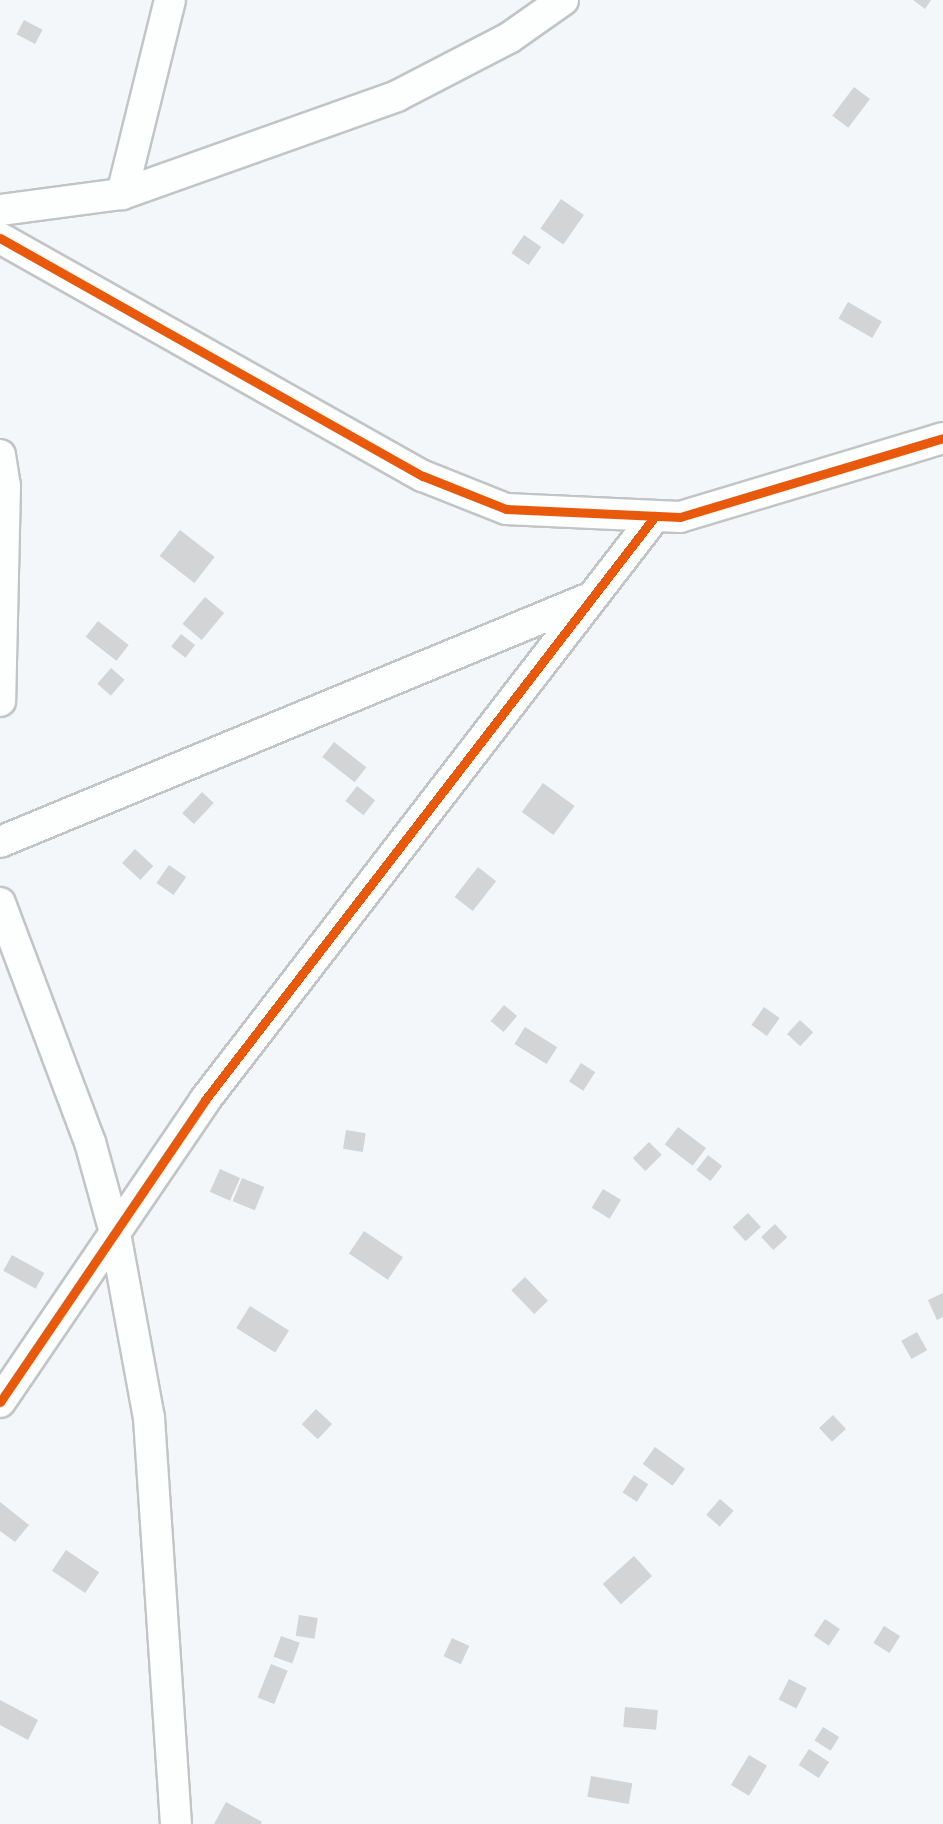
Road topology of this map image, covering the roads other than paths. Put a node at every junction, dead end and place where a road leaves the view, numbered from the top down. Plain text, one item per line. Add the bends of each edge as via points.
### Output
1 (170, 0) edge
2 (563, 0) edge
3 (122, 194) junction
4 (0, 210) edge
5 (0, 238) edge
6 (943, 438) edge
7 (0, 454) edge
8 (655, 516) junction
9 (586, 599) junction
10 (0, 701) edge
11 (0, 842) edge
12 (0, 903) edge
13 (115, 1233) junction
14 (0, 1402) edge
15 (176, 1824) edge

1 - 3 street
2 - 3 street via 509,38 397,96
3 - 4 street
5 - 8 street via 423,476 506,509
6 - 8 street via 680,517
7 - 10 street via 5,486
8 - 9 street
9 - 11 street
9 - 13 street via 205,1100
12 - 13 street via 90,1142
13 - 14 street
13 - 15 street via 149,1418

